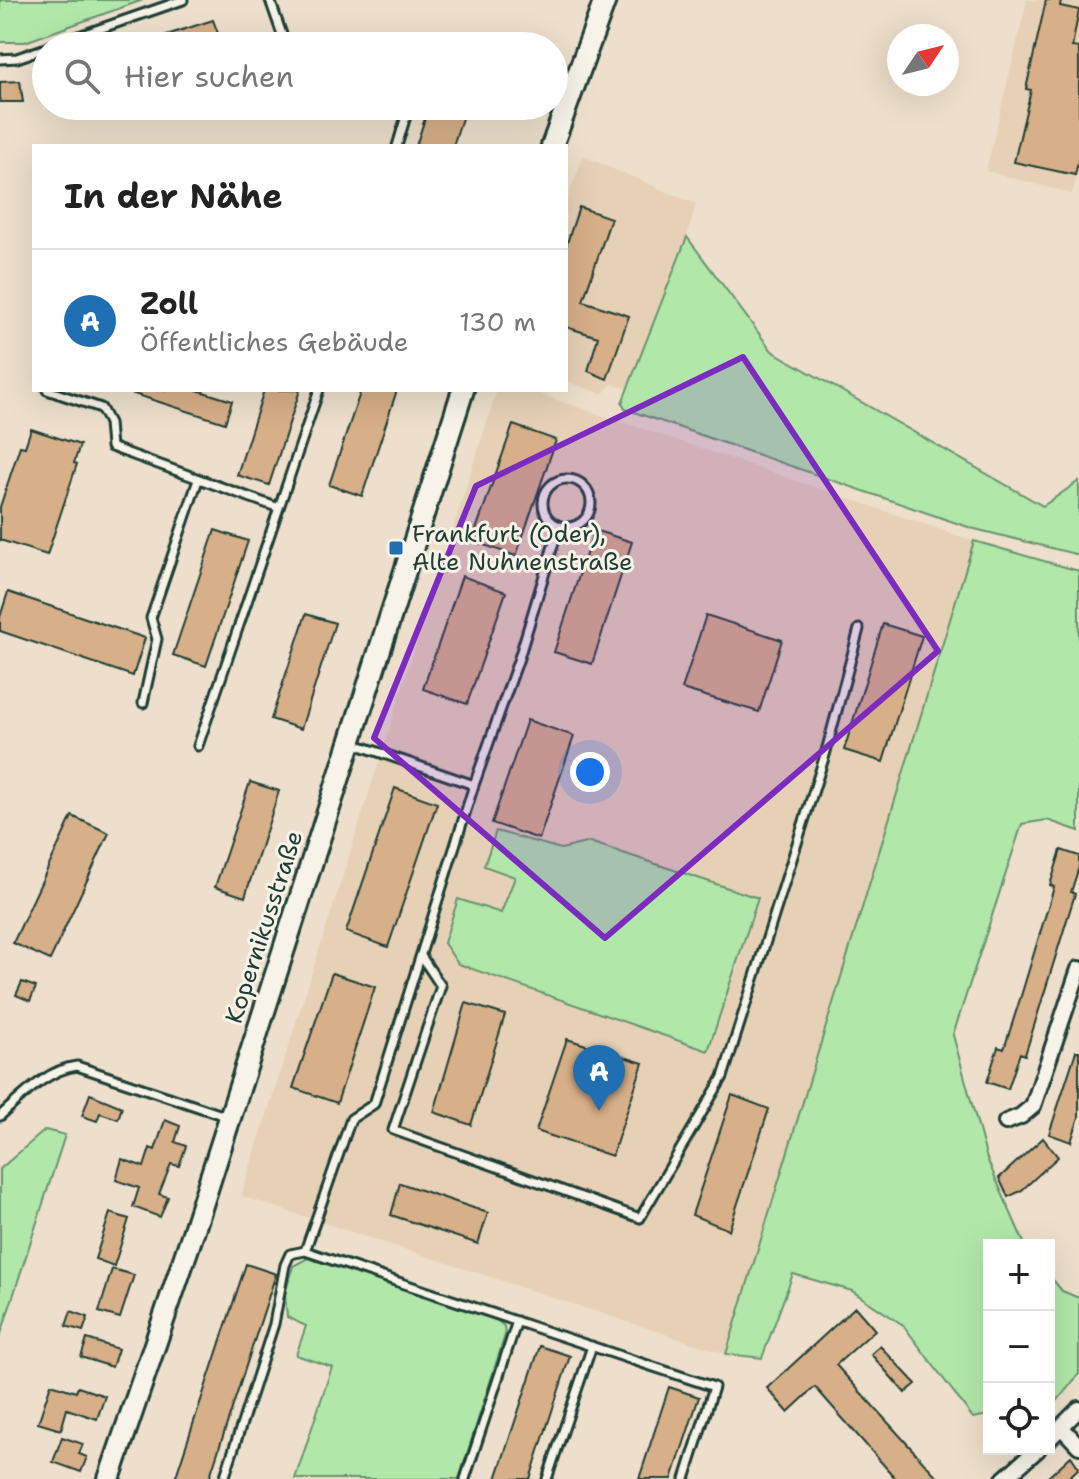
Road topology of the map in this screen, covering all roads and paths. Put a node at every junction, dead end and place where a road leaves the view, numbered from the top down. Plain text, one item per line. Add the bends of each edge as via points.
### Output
1 (183, 0) edge
2 (270, 0) edge
3 (605, 0) edge
4 (91, 32) edge
5 (281, 32) edge
6 (32, 53) edge
7 (0, 59) edge
8 (568, 102) edge
9 (405, 120) edge
10 (561, 120) edge
11 (398, 144) edge
12 (553, 144) edge
13 (53, 392) edge
14 (318, 392) edge
15 (462, 392) edge
16 (198, 480) junction
17 (279, 508) junction
18 (559, 526) junction
19 (859, 629) dead end
20 (143, 703) dead end
21 (350, 742) junction
22 (198, 746) dead end
23 (474, 785) junction
24 (421, 956) junction
25 (1079, 969) edge
26 (1075, 998) edge
27 (0, 1116) edge
28 (230, 1118) junction
29 (1006, 1122) dead end
30 (305, 1251) junction
31 (517, 1321) junction
32 (592, 1346) junction
33 (1079, 1409) edge
34 (1062, 1428) junction
35 (1055, 1434) edge
36 (1079, 1446) edge
37 (1031, 1455) edge
38 (109, 1479) edge
39 (224, 1479) edge
40 (465, 1479) edge
41 (547, 1479) edge
42 (685, 1479) edge
43 (1004, 1479) edge

1 - 4 lane
2 - 5 lane
3 - 8 main road
6 - 7 lane
9 - 11 lane
10 - 12 main road
13 - 16 lane via 101,408 109,423 111,447
14 - 17 lane
15 - 21 main road, Kopernikusstraße
16 - 17 lane
16 - 20 lane via 151,618 157,639
17 - 22 lane
18 - 18 lane via 579,524 591,506 588,491 570,479 548,487 542,502 547,517
18 - 23 lane
19 - 24 lane via 825,755 723,1077 640,1218 393,1130 441,986
21 - 23 lane
21 - 28 main road, Kopernikusstraße
23 - 24 lane
24 - 30 lane via 374,1104 351,1119
25 - 26 street
26 - 29 street via 1033,1106
27 - 28 lane via 42,1080 77,1066
28 - 38 main road, Kopernikusstraße
30 - 31 lane
30 - 39 lane via 290,1254 285,1265 274,1324
31 - 32 lane
31 - 40 lane
32 - 41 lane
32 - 42 lane via 714,1387
33 - 34 street
34 - 35 street
34 - 36 street
37 - 43 street

